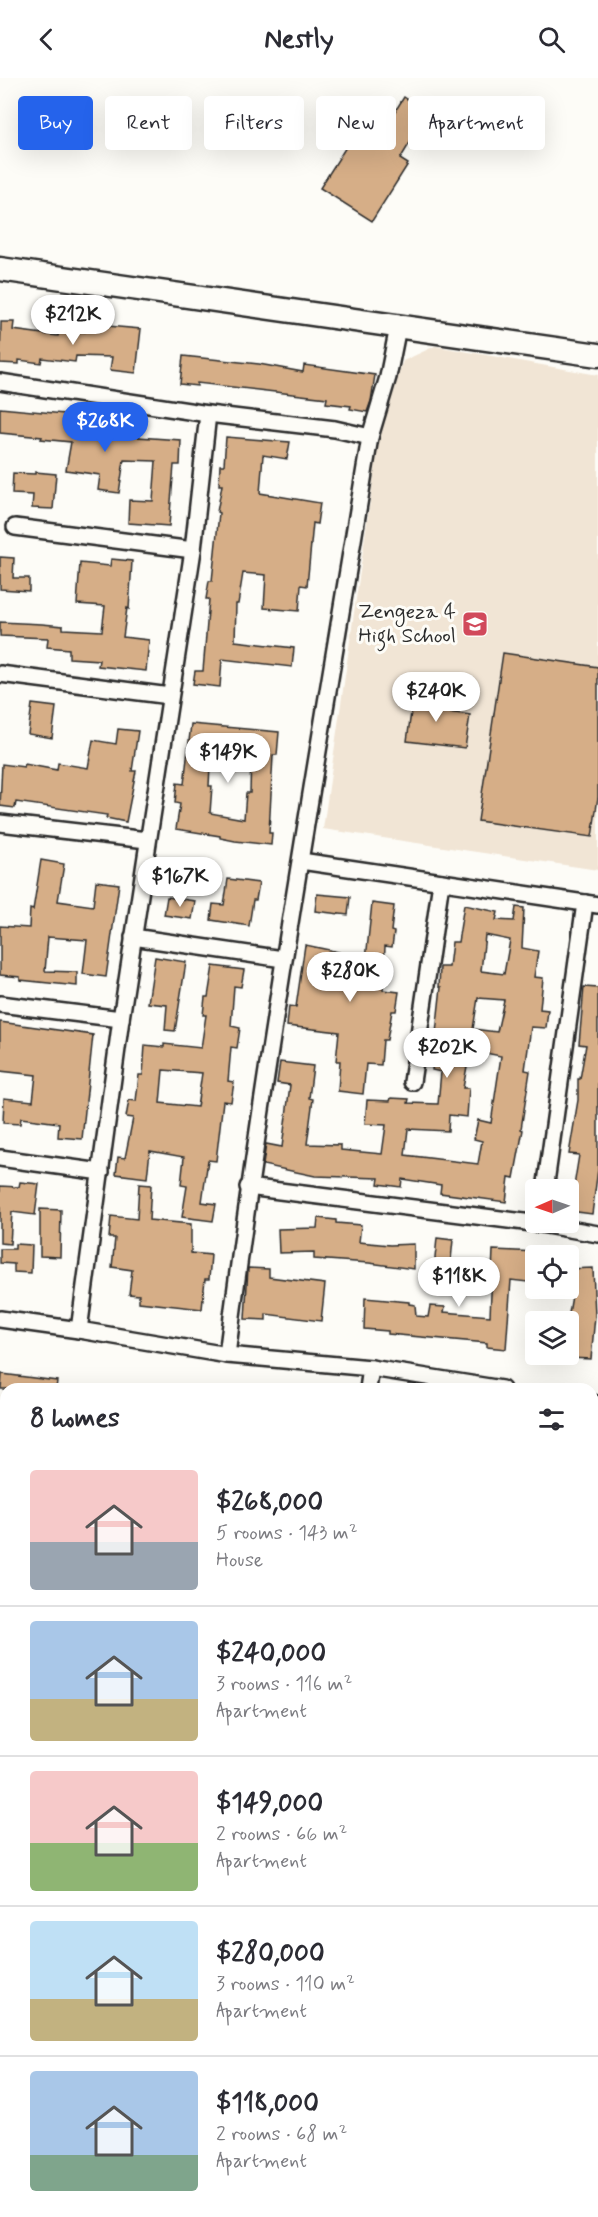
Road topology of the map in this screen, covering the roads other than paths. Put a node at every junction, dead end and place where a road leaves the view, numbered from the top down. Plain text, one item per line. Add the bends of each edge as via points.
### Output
1 (0, 269) edge
2 (398, 327) junction
3 (598, 355) edge
4 (0, 382) edge
5 (208, 414) junction
6 (370, 437) junction
7 (15, 527) dead end
8 (193, 550) junction
9 (0, 674) edge
10 (170, 696) junction
11 (0, 824) edge
12 (147, 840) junction
13 (301, 861) junction
14 (441, 882) junction
15 (591, 904) edge
16 (133, 937) junction
17 (283, 959) junction
18 (0, 1004) edge
19 (121, 1019) junction
20 (411, 1082) dead end
21 (0, 1158) edge
22 (100, 1172) junction
23 (547, 1179) edge
24 (248, 1186) junction
25 (525, 1221) edge
26 (579, 1230) edge
27 (598, 1234) edge
28 (0, 1319) edge
29 (79, 1330) junction
30 (227, 1355) junction
31 (371, 1368) junction
32 (369, 1383) edge
33 (465, 1383) edge

1 - 2 street
2 - 3 street
2 - 6 street
4 - 5 street
5 - 6 street via 335,429
5 - 8 street
6 - 13 street
7 - 8 street
8 - 10 street
9 - 10 street
10 - 12 street
11 - 12 street
12 - 16 street
13 - 14 street
13 - 17 street
14 - 15 street
14 - 20 street
15 - 23 street
16 - 17 street
16 - 19 street
17 - 24 street
18 - 19 street
19 - 22 street
21 - 22 street
22 - 29 street
24 - 25 street
24 - 30 street
26 - 27 street
28 - 29 street
29 - 30 street
30 - 31 street
31 - 32 street
31 - 33 street

